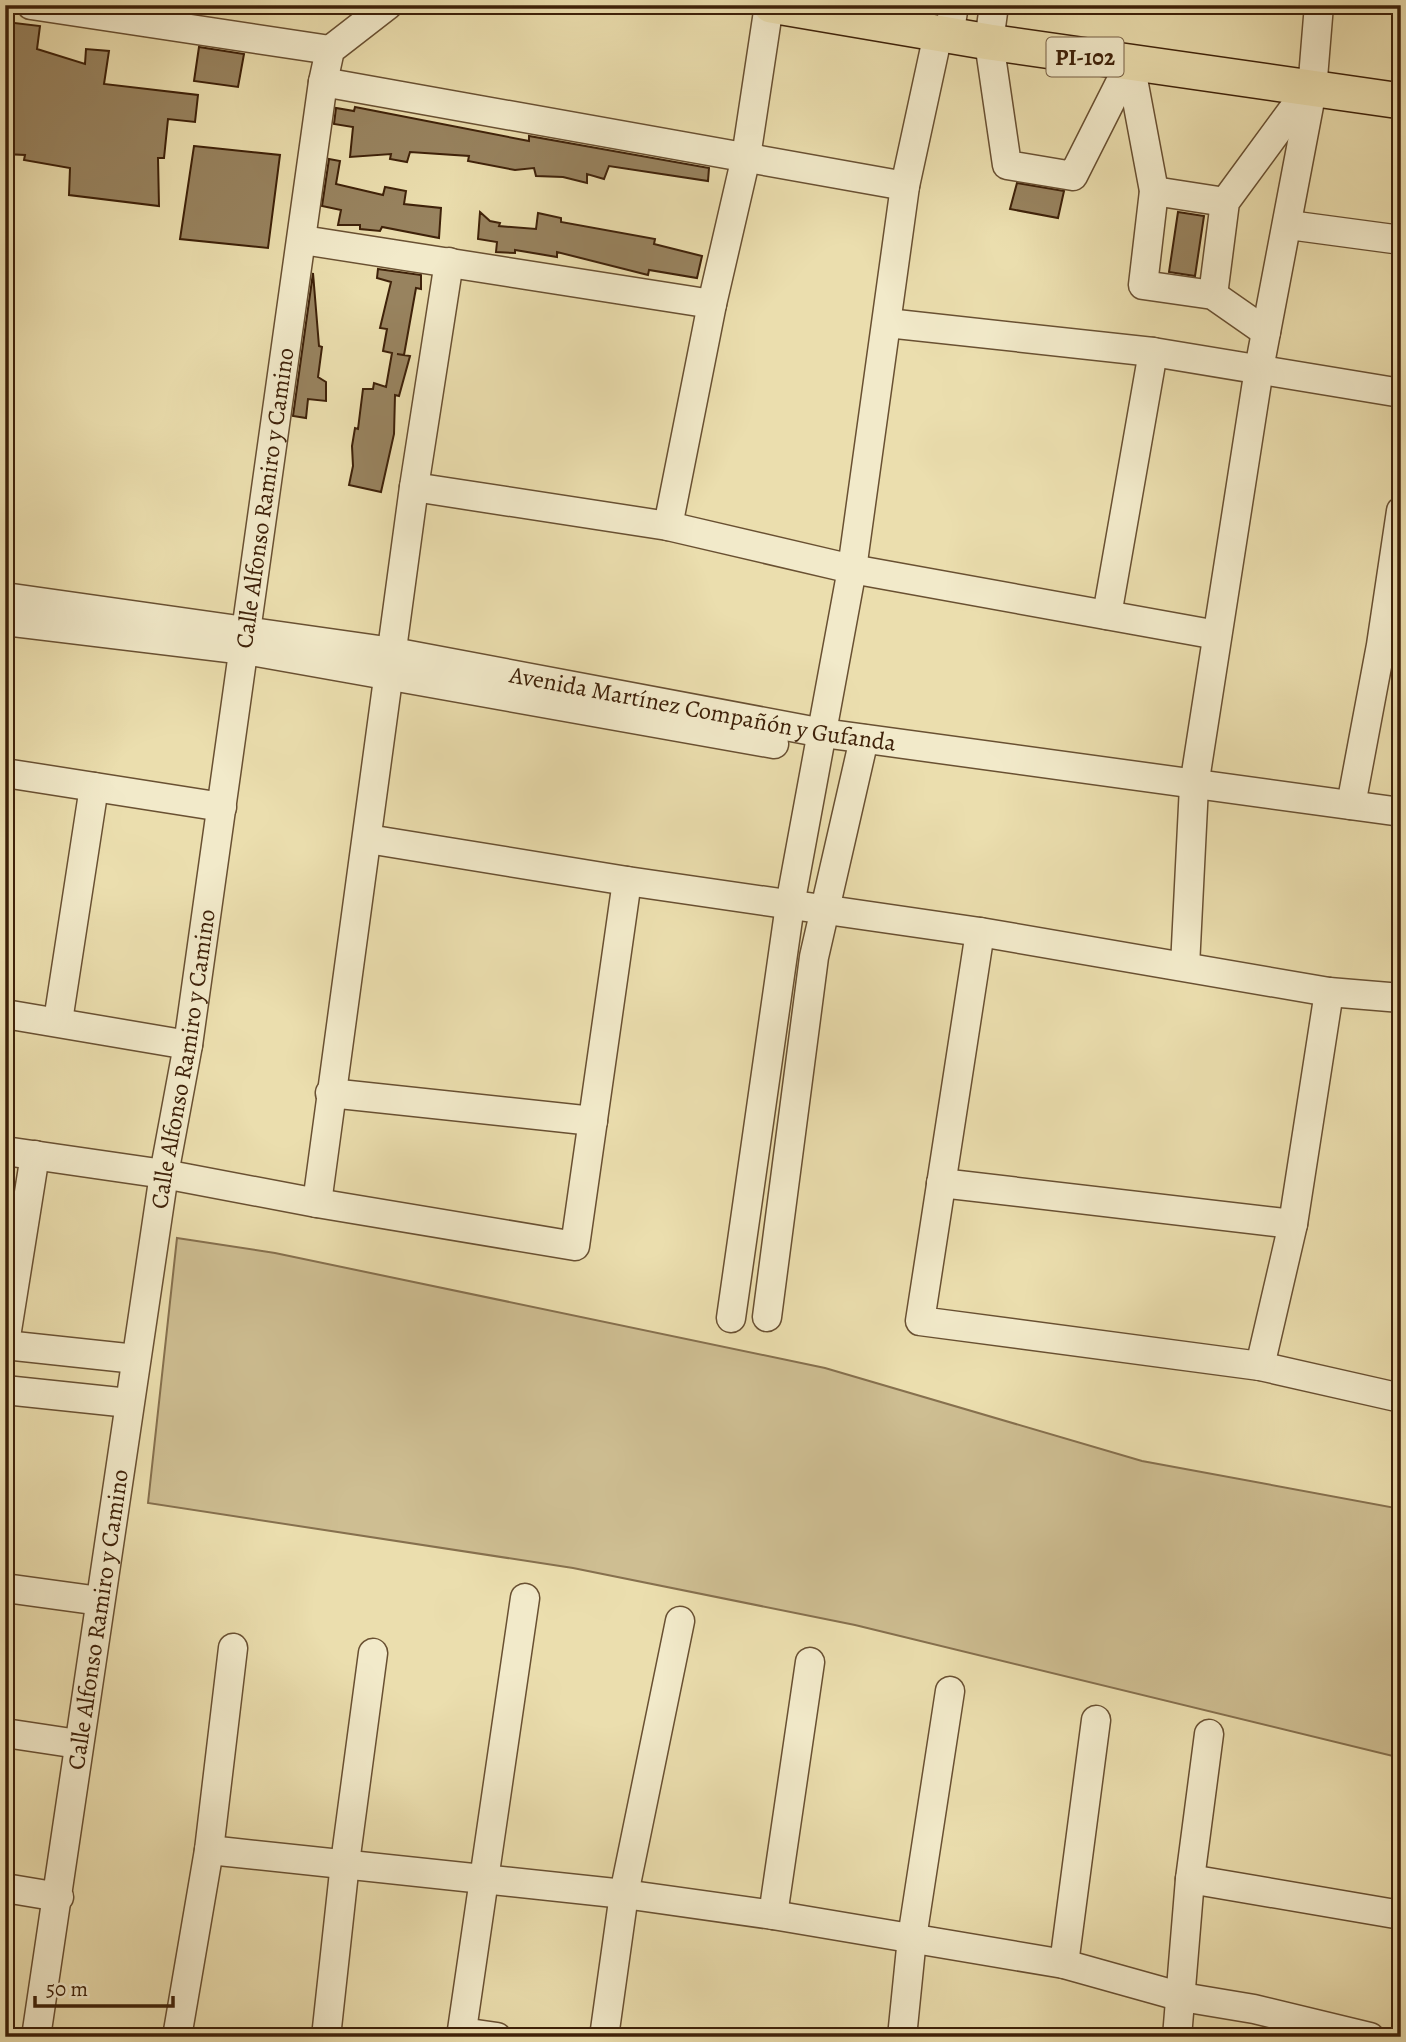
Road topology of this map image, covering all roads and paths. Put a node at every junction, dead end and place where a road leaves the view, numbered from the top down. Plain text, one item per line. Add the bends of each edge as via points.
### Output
1 (31, 5) edge
2 (388, 5) edge
3 (994, 5) edge
4 (1319, 5) edge
5 (782, 6) edge
6 (947, 25) edge
7 (989, 42) junction
8 (330, 50) junction
9 (1130, 63) junction
10 (323, 82) junction
11 (1310, 90) junction
12 (1401, 101) edge
13 (746, 157) junction
14 (905, 186) junction
15 (1154, 191) junction
16 (1225, 202) junction
17 (1289, 225) junction
18 (303, 240) junction
19 (1401, 240) edge
20 (449, 262) junction
21 (1213, 295) junction
22 (712, 304) junction
23 (887, 323) junction
24 (1266, 332) junction
25 (1153, 352) junction
26 (1259, 369) junction
27 (1401, 393) edge
28 (414, 487) junction
29 (1401, 511) edge
30 (668, 526) junction
31 (852, 569) junction
32 (5, 597) edge
33 (1107, 615) junction
34 (5, 621) edge
35 (1217, 635) junction
36 (246, 641) junction
37 (1391, 646) edge
38 (391, 664) junction
39 (864, 739) junction
40 (821, 742) junction
41 (5, 773) edge
42 (1194, 786) junction
43 (94, 787) junction
44 (1351, 805) junction
45 (222, 807) junction
46 (1401, 812) edge
47 (368, 839) junction
48 (627, 881) junction
49 (790, 905) junction
50 (824, 910) junction
51 (980, 932) junction
52 (1185, 966) junction
53 (1329, 992) junction
54 (1401, 998) edge
55 (5, 1014) edge
56 (58, 1021) junction
57 (188, 1045) junction
58 (330, 1093) junction
59 (593, 1121) junction
60 (5, 1151) edge
61 (35, 1155) junction
62 (164, 1174) junction
63 (941, 1183) junction
64 (317, 1203) junction
65 (1293, 1224) junction
66 (767, 1317) dead end
67 (731, 1318) dead end
68 (5, 1344) edge
69 (136, 1359) junction
70 (1260, 1366) junction
71 (5, 1390) edge
72 (1401, 1398) edge
73 (129, 1403) junction
74 (5, 1588) edge
75 (525, 1598) dead end
76 (100, 1601) junction
77 (680, 1621) dead end
78 (233, 1648) dead end
79 (373, 1653) dead end
80 (810, 1662) dead end
81 (950, 1691) dead end
82 (1096, 1720) dead end
83 (5, 1733) edge
84 (1209, 1734) dead end
85 (78, 1744) junction
86 (209, 1850) junction
87 (345, 1863) junction
88 (1190, 1879) junction
89 (485, 1880) junction
90 (5, 1888) edge
91 (624, 1895) junction
92 (59, 1897) junction
93 (773, 1915) junction
94 (1401, 1916) edge
95 (912, 1938) junction
96 (1064, 1964) junction
97 (1182, 1997) junction
98 (461, 2034) edge
99 (36, 2037) edge
100 (177, 2037) edge
101 (326, 2037) edge
102 (497, 2037) edge
103 (604, 2037) edge
104 (902, 2037) edge
105 (1177, 2037) edge
106 (1370, 2037) edge

1 - 8 street
2 - 8 street
3 - 7 street
4 - 11 street
5 - 6 main road, PI-102
5 - 13 street
6 - 7 main road, PI-102
6 - 14 street
7 - 9 main road, PI-102
7 - 9 street via 1007,165 1073,176
8 - 10 street, Calle Alfonso Ramiro y Camino
9 - 11 main road, PI-102
9 - 15 street
10 - 13 street
10 - 18 street, Calle Alfonso Ramiro y Camino
11 - 12 main road, PI-102
11 - 16 street
11 - 17 street
13 - 14 street
13 - 22 street
14 - 23 street
15 - 16 street
15 - 21 street via 1143,285
16 - 21 street
17 - 19 street
17 - 24 street
18 - 20 street
18 - 36 street, Calle Alfonso Ramiro y Camino
20 - 22 street
20 - 28 street
21 - 24 street
22 - 30 street
23 - 25 street
23 - 31 street
24 - 26 street
25 - 26 street
25 - 33 street
26 - 27 street
26 - 35 street
28 - 30 street
28 - 38 street
29 - 37 street
30 - 31 street
31 - 33 street
31 - 40 street
32 - 36 street, Avenida Martínez Compañón y Gufanda
33 - 35 street
34 - 36 street, Avenida Martínez Compañón y Gufanda
35 - 42 street
36 - 38 street, Avenida Martínez Compañón y Gufanda
36 - 45 street, Calle Alfonso Ramiro y Camino
37 - 44 street
38 - 40 street, Avenida Martínez Compañón y Gufanda
38 - 47 street
39 - 40 street, Avenida Martínez Compañón y Gufanda
39 - 42 street, Avenida Martínez Compañón y Gufanda
39 - 50 street
40 - 49 street
41 - 43 street
42 - 44 street, Avenida Martínez Compañón y Gufanda
42 - 52 street
43 - 45 street
43 - 56 street
44 - 46 street, Avenida Martínez Compañón y Gufanda
45 - 57 street, Calle Alfonso Ramiro y Camino
47 - 48 street
47 - 58 street
48 - 49 street
48 - 59 street
49 - 50 street
49 - 67 street
50 - 51 street
50 - 66 street
51 - 52 street
51 - 63 street
52 - 53 street
53 - 54 street
53 - 65 street
55 - 56 street
56 - 57 street
57 - 62 street, Calle Alfonso Ramiro y Camino
58 - 59 street
58 - 64 street
59 - 64 street via 575,1246
60 - 61 street
61 - 62 street
61 - 68 street
62 - 64 street
62 - 69 street, Calle Alfonso Ramiro y Camino
63 - 65 street
63 - 70 street via 920,1321
65 - 70 street
68 - 69 street
69 - 73 street, Calle Alfonso Ramiro y Camino
70 - 72 street
71 - 73 street
73 - 76 street, Calle Alfonso Ramiro y Camino
74 - 76 street
75 - 89 street
76 - 85 street, Calle Alfonso Ramiro y Camino
77 - 91 street
78 - 86 street
79 - 87 street
80 - 93 street
81 - 95 street
82 - 96 street
83 - 85 street
84 - 88 street
85 - 92 street, Calle Alfonso Ramiro y Camino
86 - 87 street
86 - 100 street
87 - 89 street
87 - 101 street
88 - 94 street
88 - 97 street
89 - 91 street
89 - 98 street
90 - 92 street
91 - 93 street
91 - 103 street
92 - 99 street, Calle Alfonso Ramiro y Camino
93 - 95 street
95 - 96 street
95 - 104 street
96 - 97 street
97 - 105 street
97 - 106 street
98 - 102 street

